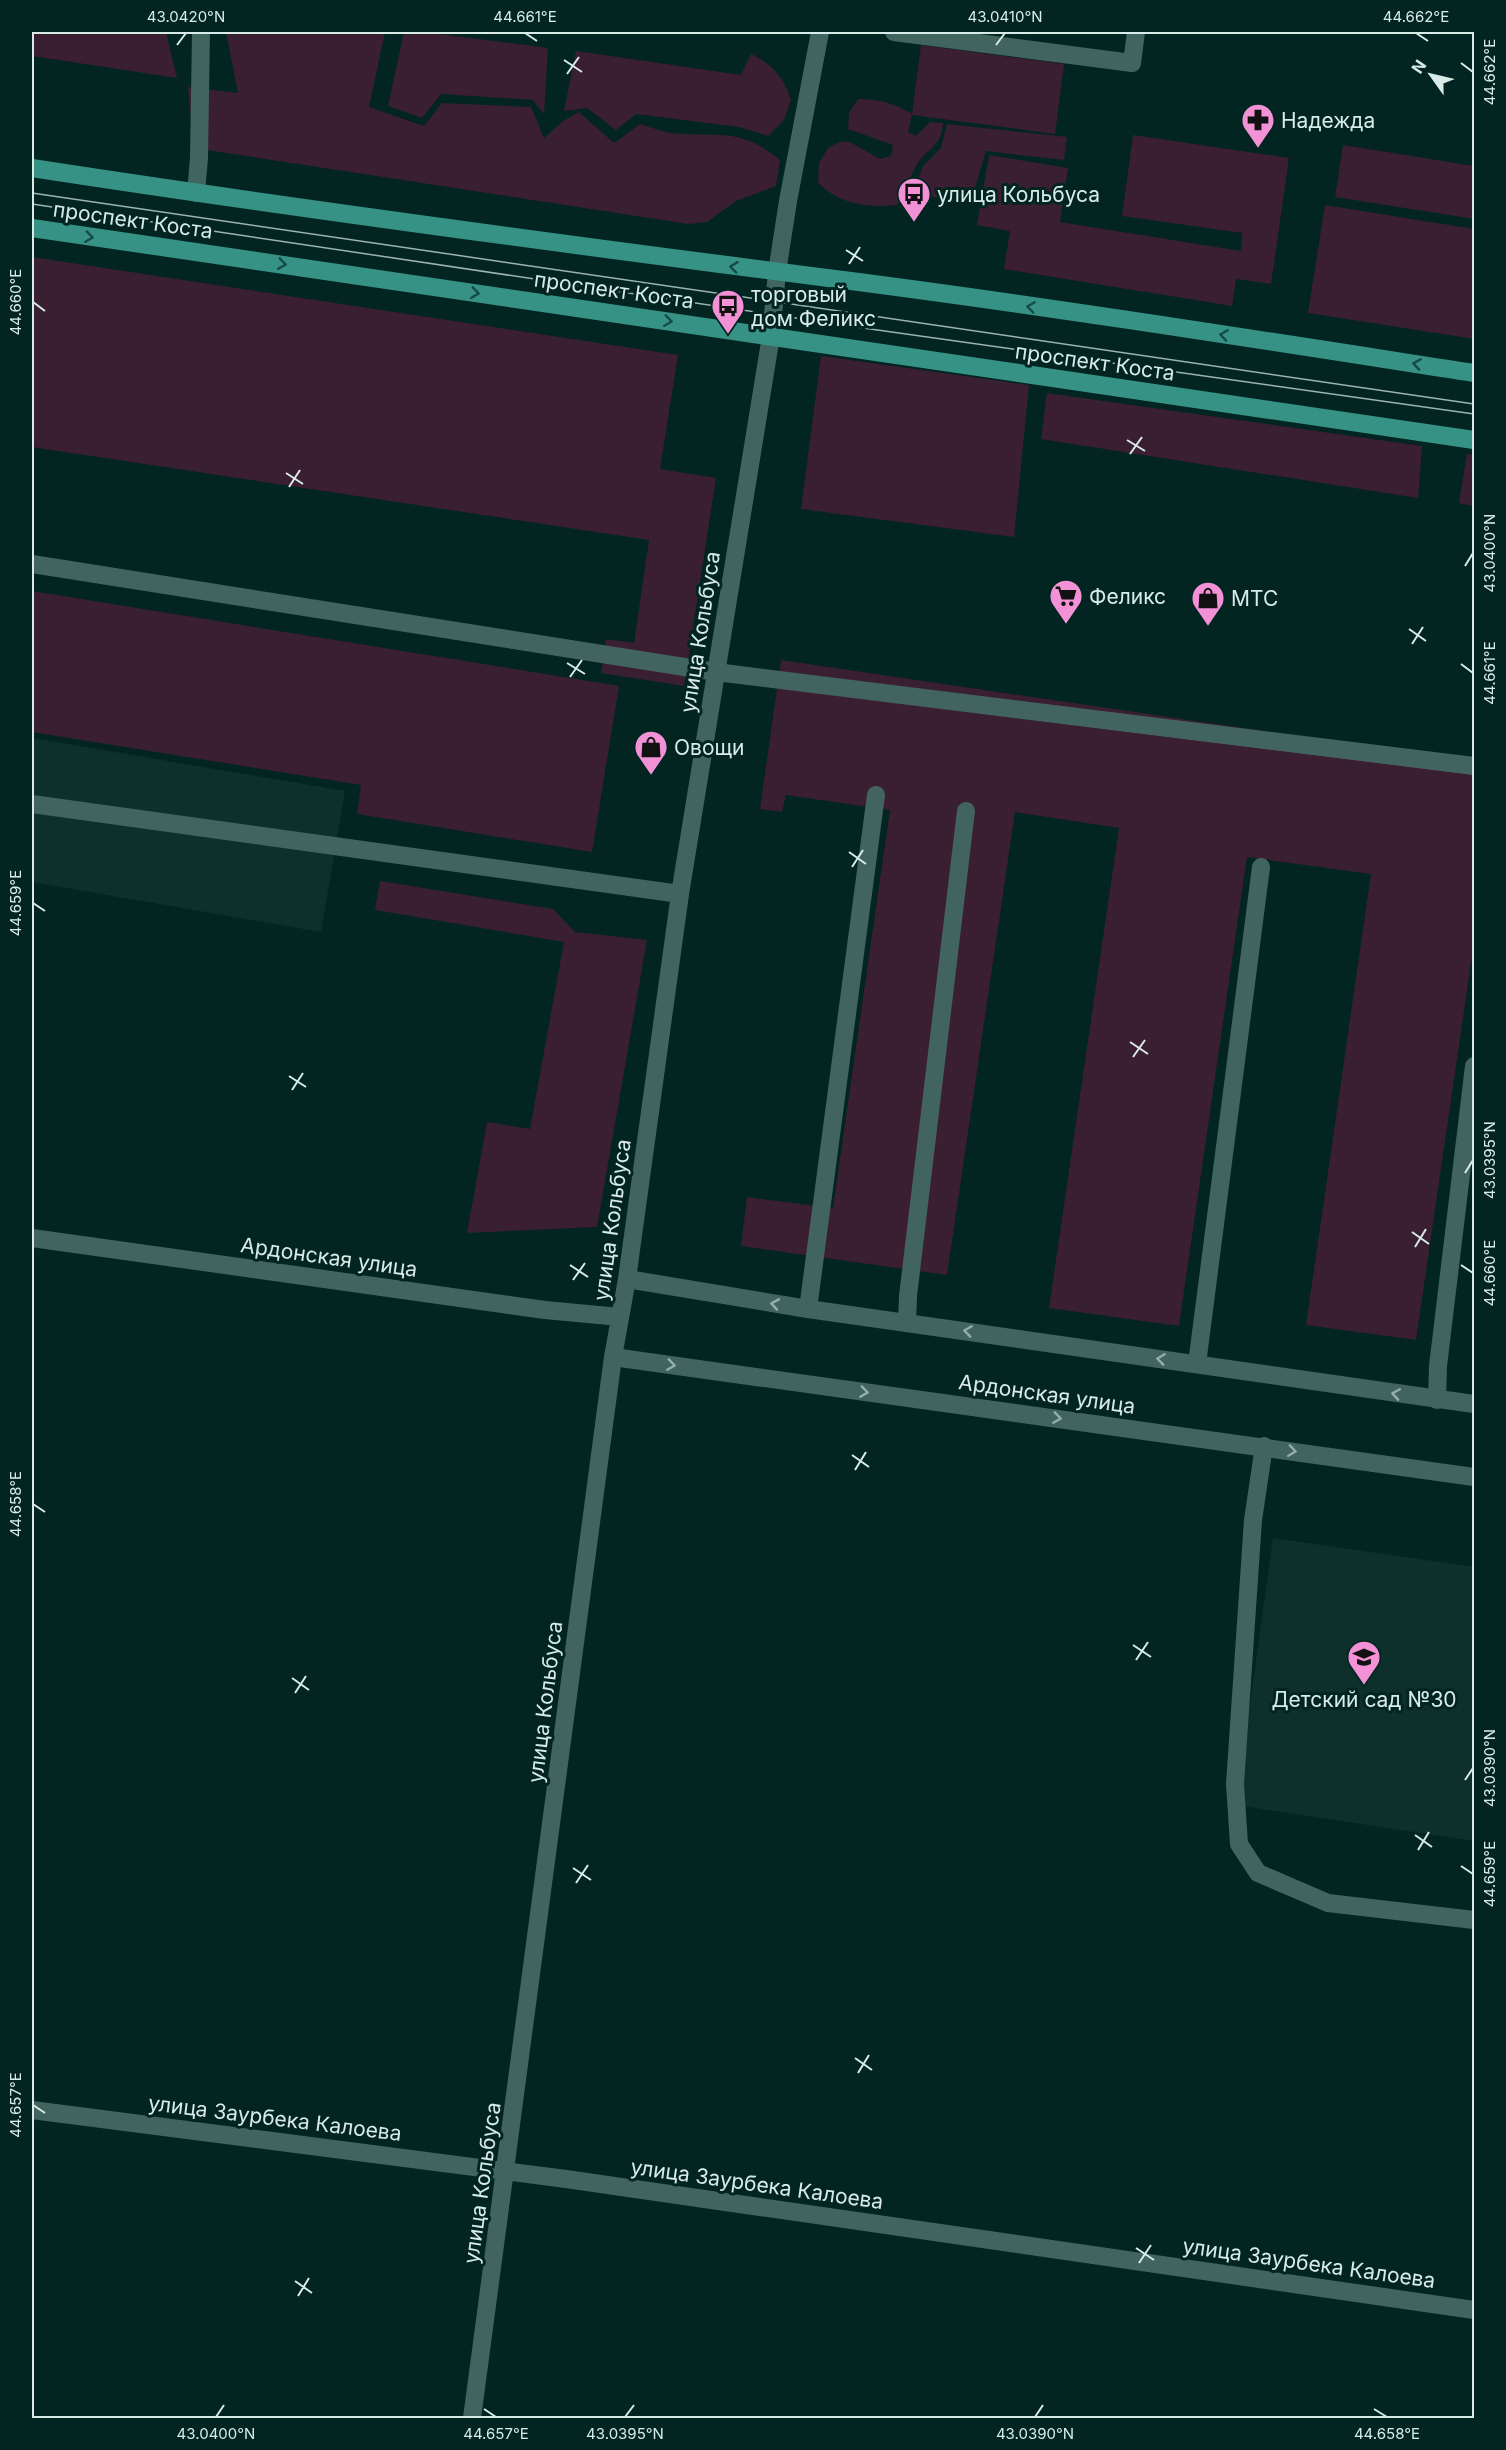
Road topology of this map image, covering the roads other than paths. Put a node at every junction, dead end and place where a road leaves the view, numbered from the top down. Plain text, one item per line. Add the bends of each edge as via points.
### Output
1 (201, 32) edge
2 (820, 32) edge
3 (894, 32) edge
4 (1136, 32) edge
5 (32, 168) edge
6 (196, 193) junction
7 (32, 228) edge
8 (777, 272) junction
9 (771, 336) junction
10 (1474, 374) edge
11 (1474, 440) edge
12 (32, 564) edge
13 (716, 672) junction
14 (1474, 766) edge
15 (876, 795) dead end
16 (32, 804) edge
17 (966, 811) dead end
18 (1261, 867) dead end
19 (680, 894) junction
20 (1474, 1066) edge
21 (32, 1238) edge
22 (627, 1280) junction
23 (808, 1309) junction
24 (621, 1317) junction
25 (907, 1323) junction
26 (613, 1357) junction
27 (1197, 1364) junction
28 (1437, 1400) junction
29 (1474, 1404) edge
30 (1264, 1446) junction
31 (1474, 1477) edge
32 (1474, 1920) edge
33 (32, 2110) edge
34 (507, 2171) junction
35 (1474, 2310) edge
36 (472, 2418) edge

1 - 6 street
2 - 8 street, улица Кольбуса
3 - 4 street via 1132,63
5 - 6 main road, проспект Коста
8 -> 6 main road, проспект Коста
7 -> 9 main road, проспект Коста
8 - 9 street, улица Кольбуса
10 -> 8 main road, проспект Коста
9 - 11 main road, проспект Коста
9 - 13 street, улица Кольбуса
12 - 13 street
13 - 14 street
13 - 19 street, улица Кольбуса
15 - 23 street
16 - 19 street
17 - 25 street
18 - 27 street
19 - 22 street, улица Кольбуса
20 - 28 street
21 - 24 street, Ардонская улица via 545,1310
23 -> 22 street
22 - 24 street, улица Кольбуса
23 - 25 street
24 - 26 street, улица Кольбуса
27 -> 25 street
26 -> 30 street, Ардонская улица
26 - 34 street, улица Кольбуса
28 -> 27 street
28 - 29 street
30 -> 31 street, Ардонская улица
30 - 32 street via 1253,1520 1235,1784 1239,1844 1258,1873 1328,1903
33 - 34 street, улица Заурбека Калоева
34 - 35 street, улица Заурбека Калоева
34 - 36 street, улица Кольбуса

